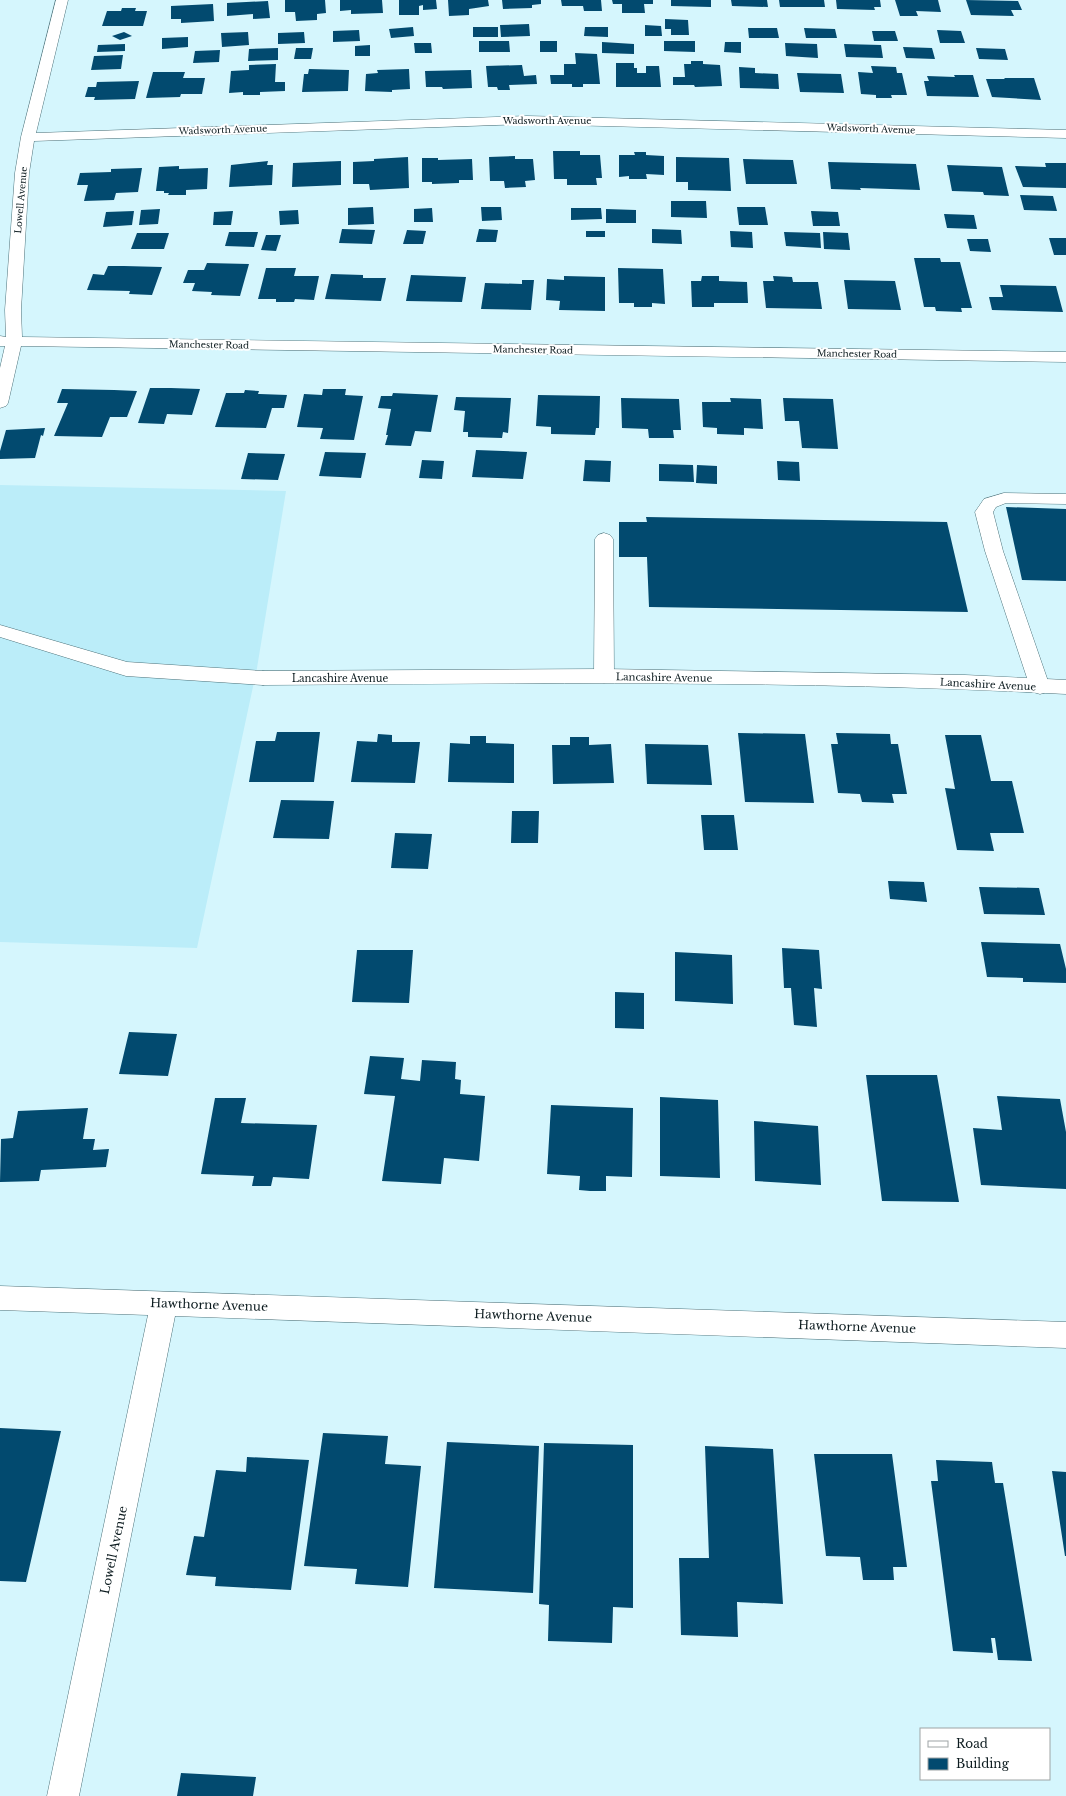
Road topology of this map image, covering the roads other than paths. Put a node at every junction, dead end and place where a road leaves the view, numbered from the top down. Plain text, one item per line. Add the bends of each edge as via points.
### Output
1 (62, 0) edge
2 (1066, 134) edge
3 (28, 137) junction
4 (7, 341) edge
5 (1066, 358) edge
6 (0, 403) edge
7 (1066, 499) edge
8 (604, 539) dead end
9 (0, 631) edge
10 (604, 676) junction
11 (1040, 687) junction
12 (1066, 687) edge
13 (0, 1298) edge
14 (164, 1304) junction
15 (1066, 1335) edge
16 (64, 1796) edge

1 - 3 street, Lowell Avenue
2 - 3 street, Wadsworth Avenue via 527,120
3 - 4 street, Lowell Avenue via 22,173 13,310
4 - 5 street, Manchester Road
4 - 6 street, Lowell Avenue
7 - 11 street via 1004,498 990,503 984,512 994,551
8 - 10 street
9 - 10 street, Lancashire Avenue via 126,669 262,678
10 - 11 street, Lancashire Avenue via 965,682
11 - 12 street, Lancashire Avenue
13 - 14 street, Hawthorne Avenue
14 - 15 street, Hawthorne Avenue
14 - 16 street, Lowell Avenue

